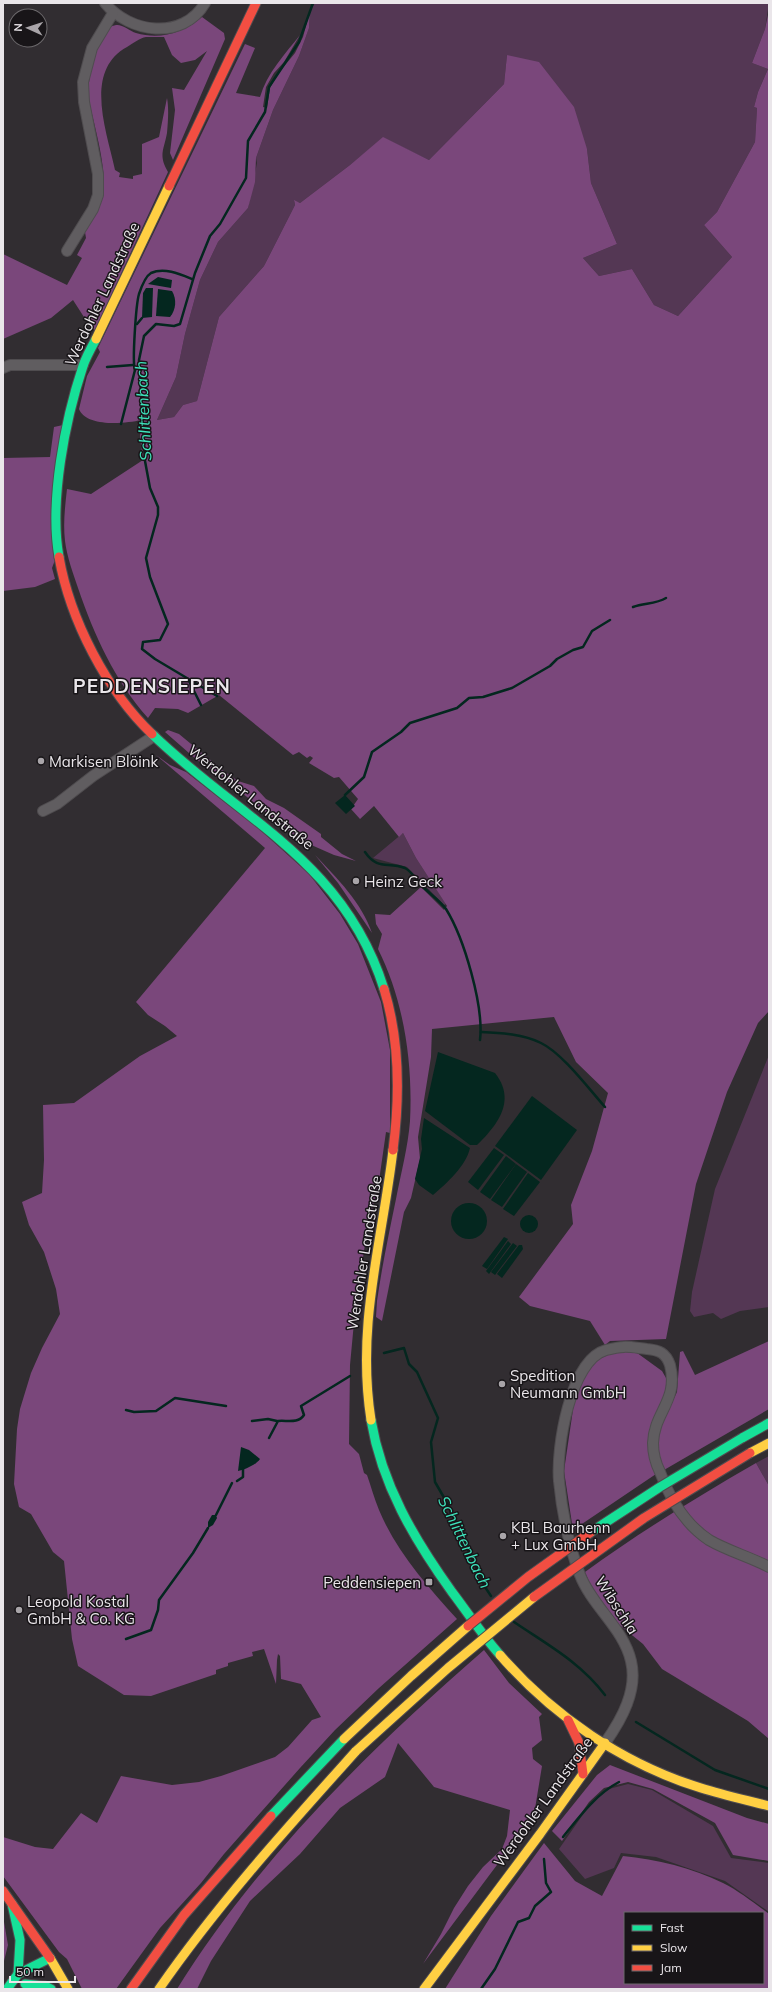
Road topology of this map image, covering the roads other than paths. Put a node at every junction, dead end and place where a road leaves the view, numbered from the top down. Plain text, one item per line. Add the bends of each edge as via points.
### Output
1 (105, 3) edge
2 (205, 3) edge
3 (256, 3) edge
4 (113, 13) junction
5 (67, 251) dead end
6 (83, 365) junction
7 (3, 368) edge
8 (154, 736) junction
9 (43, 811) dead end
10 (769, 1423) edge
11 (769, 1443) edge
12 (769, 1567) edge
13 (568, 1720) junction
14 (606, 1743) junction
15 (583, 1774) junction
16 (769, 1806) edge
17 (3, 1891) edge
18 (12, 1904) junction
19 (50, 1958) junction
20 (18, 1974) junction
21 (25, 1984) junction
22 (7, 1989) edge
23 (16, 1989) edge
24 (51, 1989) edge
25 (68, 1989) edge
26 (131, 1989) edge
27 (158, 1989) edge
28 (424, 1989) edge

1 - 4 street
2 - 4 street via 185,22 156,30 136,26
3 - 6 main road, Werdohler Landstraße
4 - 5 street via 92,48 83,82 84,102 98,174 98,195 93,209
6 - 7 street via 10,365
6 - 8 main road, Werdohler Landstraße via 71,409 58,500 56,535 60,569 81,627 113,688 132,714
8 - 9 street via 93,776 57,804
8 - 13 main road, Werdohler Landstraße via 263,823 314,870 357,925 378,968 393,1018 398,1063 398,1106 392,1170 366,1325 368,1390 376,1444 409,1527 445,1581 496,1651 530,1687
10 - 26 main road, bridge via 657,1488 530,1576 457,1634 344,1739 277,1809 184,1915
11 - 27 main road, bridge via 678,1494 645,1516 546,1587 409,1701 356,1751 268,1849 180,1956
12 - 14 street, Wibschla via 710,1540 695,1530 678,1509 655,1458 653,1443 656,1428 672,1388 671,1369 667,1358 660,1350 634,1346 612,1348 592,1357 572,1390 562,1439 559,1481 568,1534 580,1575 589,1594 627,1647 632,1661 633,1687
13 - 14 main road, Werdohler Landstraße
13 - 15 main road via 579,1743
14 - 15 main road, Werdohler Landstraße
14 - 16 main road via 637,1761 700,1788
15 - 28 main road, Werdohler Landstraße
17 - 18 main road
18 - 19 main road
18 - 20 main road via 20,1940
19 - 20 main road
19 - 21 main road via 42,1971
19 - 25 main road
20 - 22 main road
21 - 23 main road
21 - 24 main road

